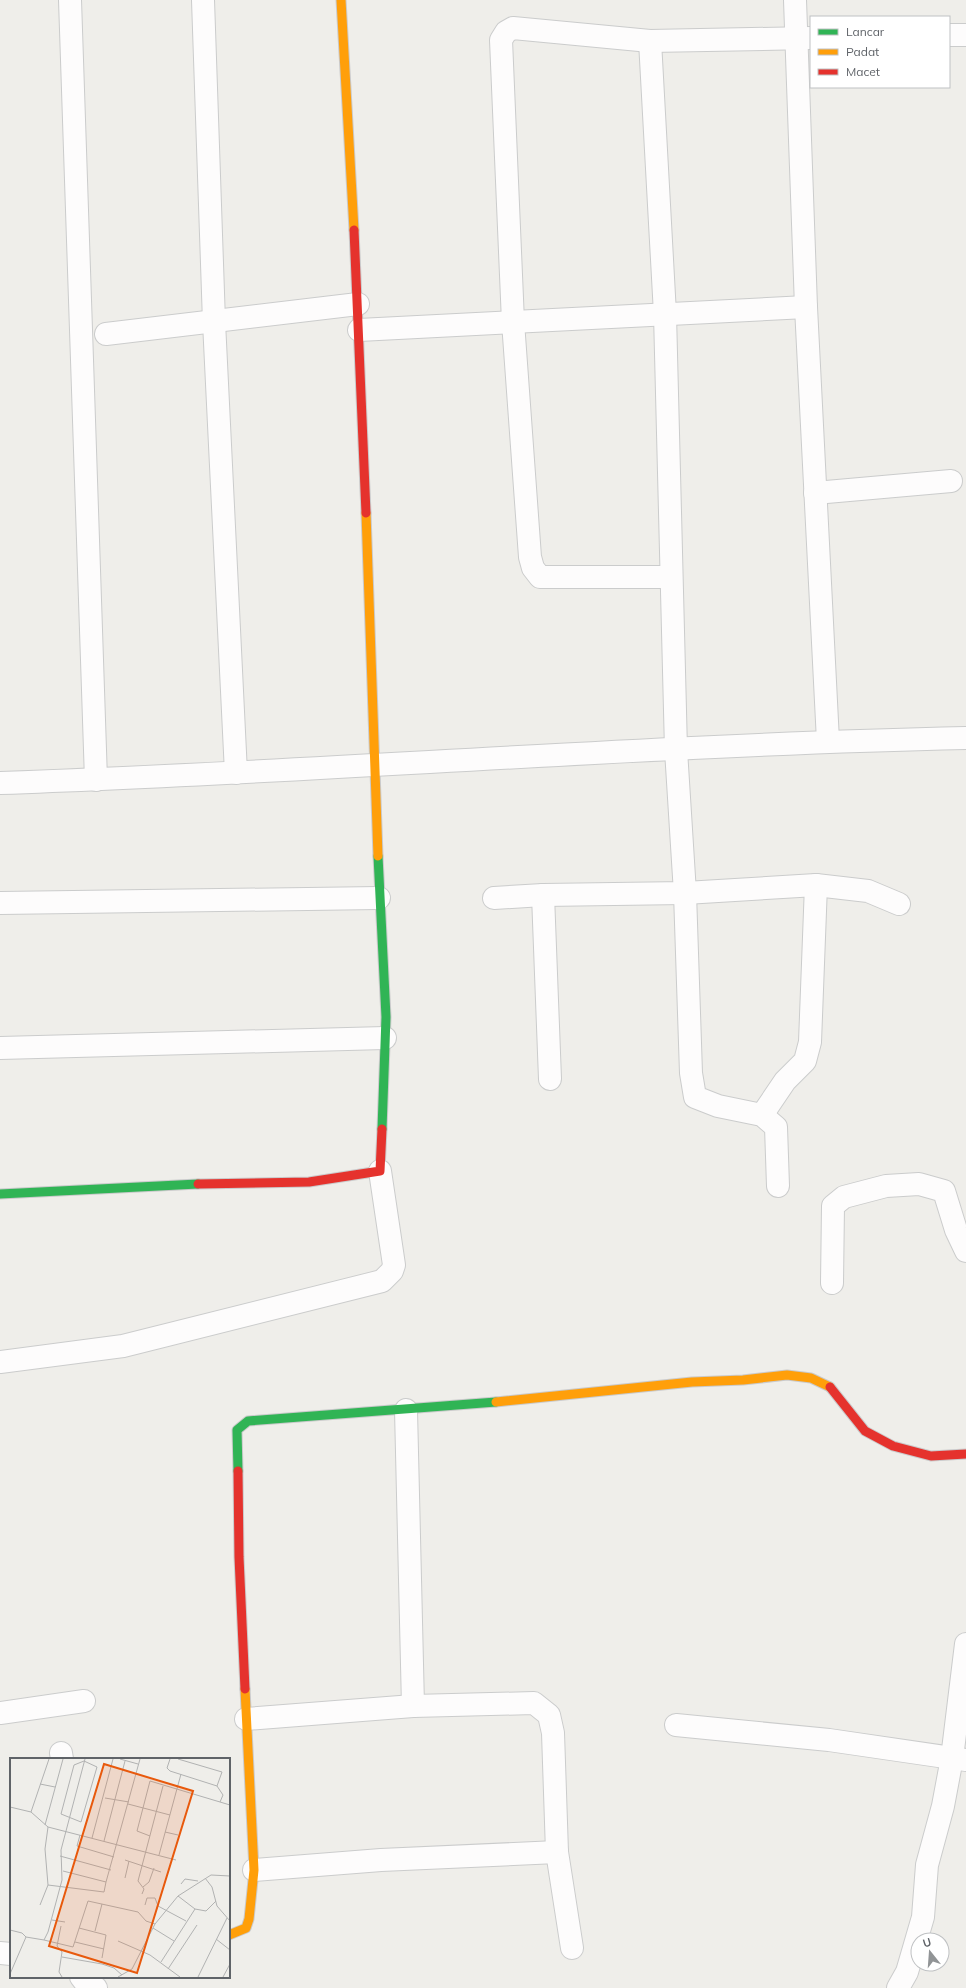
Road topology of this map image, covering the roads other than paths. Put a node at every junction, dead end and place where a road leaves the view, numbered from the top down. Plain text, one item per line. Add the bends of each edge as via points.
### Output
1 (70, 0) edge
2 (203, 0) edge
3 (341, 0) edge
4 (795, 0) edge
5 (950, 35) edge
6 (966, 35) edge
7 (803, 39) edge
8 (650, 41) junction
9 (358, 304) junction
10 (806, 307) junction
11 (665, 314) junction
12 (214, 322) junction
13 (513, 322) junction
14 (359, 330) junction
15 (106, 334) dead end
16 (951, 481) dead end
17 (815, 493) junction
18 (671, 577) junction
19 (966, 738) edge
20 (828, 741) junction
21 (676, 750) junction
22 (376, 766) junction
23 (236, 773) junction
24 (96, 780) junction
25 (0, 783) edge
26 (816, 885) junction
27 (685, 893) junction
28 (543, 895) junction
29 (379, 898) junction
30 (494, 898) dead end
31 (0, 904) edge
32 (899, 904) dead end
33 (385, 1038) junction
34 (0, 1048) edge
35 (550, 1079) dead end
36 (762, 1115) junction
37 (380, 1171) junction
38 (778, 1186) dead end
39 (0, 1194) edge
40 (966, 1251) edge
41 (832, 1284) dead end
42 (0, 1362) edge
43 (406, 1410) junction
44 (966, 1454) edge
45 (966, 1644) edge
46 (84, 1701) dead end
47 (413, 1706) junction
48 (0, 1713) edge
49 (246, 1719) junction
50 (676, 1725) dead end
51 (959, 1759) edge
52 (557, 1852) junction
53 (254, 1870) junction
54 (230, 1935) edge
55 (572, 1948) dead end
56 (82, 1978) edge
57 (96, 1988) edge
58 (898, 1988) edge

1 - 24 street
2 - 12 street
3 - 9 street
4 - 7 street
5 - 6 street
7 - 8 street
7 - 10 street
8 - 11 street
8 - 13 street via 513,28 506,32 501,40
9 - 12 street
9 - 14 street
10 - 11 street
10 - 17 street
11 - 13 street
11 - 18 street
12 - 15 street
12 - 23 street
13 - 14 street
13 - 18 street via 530,557 533,568 540,577
14 - 22 street
16 - 17 street
17 - 20 street
18 - 21 street
19 - 20 street
20 - 21 street
21 - 22 street
21 - 27 street
22 - 23 street
22 - 29 street
23 - 24 street
24 - 25 street
26 - 27 street
26 - 32 street via 868,891
26 - 36 street via 810,1042 805,1061 785,1081
27 - 28 street
27 - 36 street via 691,1073 695,1096 718,1106
28 - 30 street
28 - 35 street
29 - 31 street
29 - 33 street
33 - 34 street
33 - 37 street
36 - 38 street via 776,1127
37 - 39 street via 309,1182 218,1183
37 - 42 street via 394,1265 382,1281 122,1346
40 - 41 street via 956,1230 944,1191 919,1184 886,1186 844,1196 833,1206
43 - 44 street via 787,1375 811,1378 828,1385 865,1431 893,1446 931,1456
43 - 47 street
43 - 49 street via 269,1418 248,1421 237,1430
45 - 51 street
46 - 48 street
47 - 49 street
47 - 52 street via 534,1703 549,1715 553,1733
49 - 53 street
50 - 51 street via 829,1740
51 - 58 street via 927,1865 923,1917 907,1972
52 - 53 street via 381,1860
52 - 55 street
53 - 54 street via 246,1928
56 - 57 street via 89,1987

